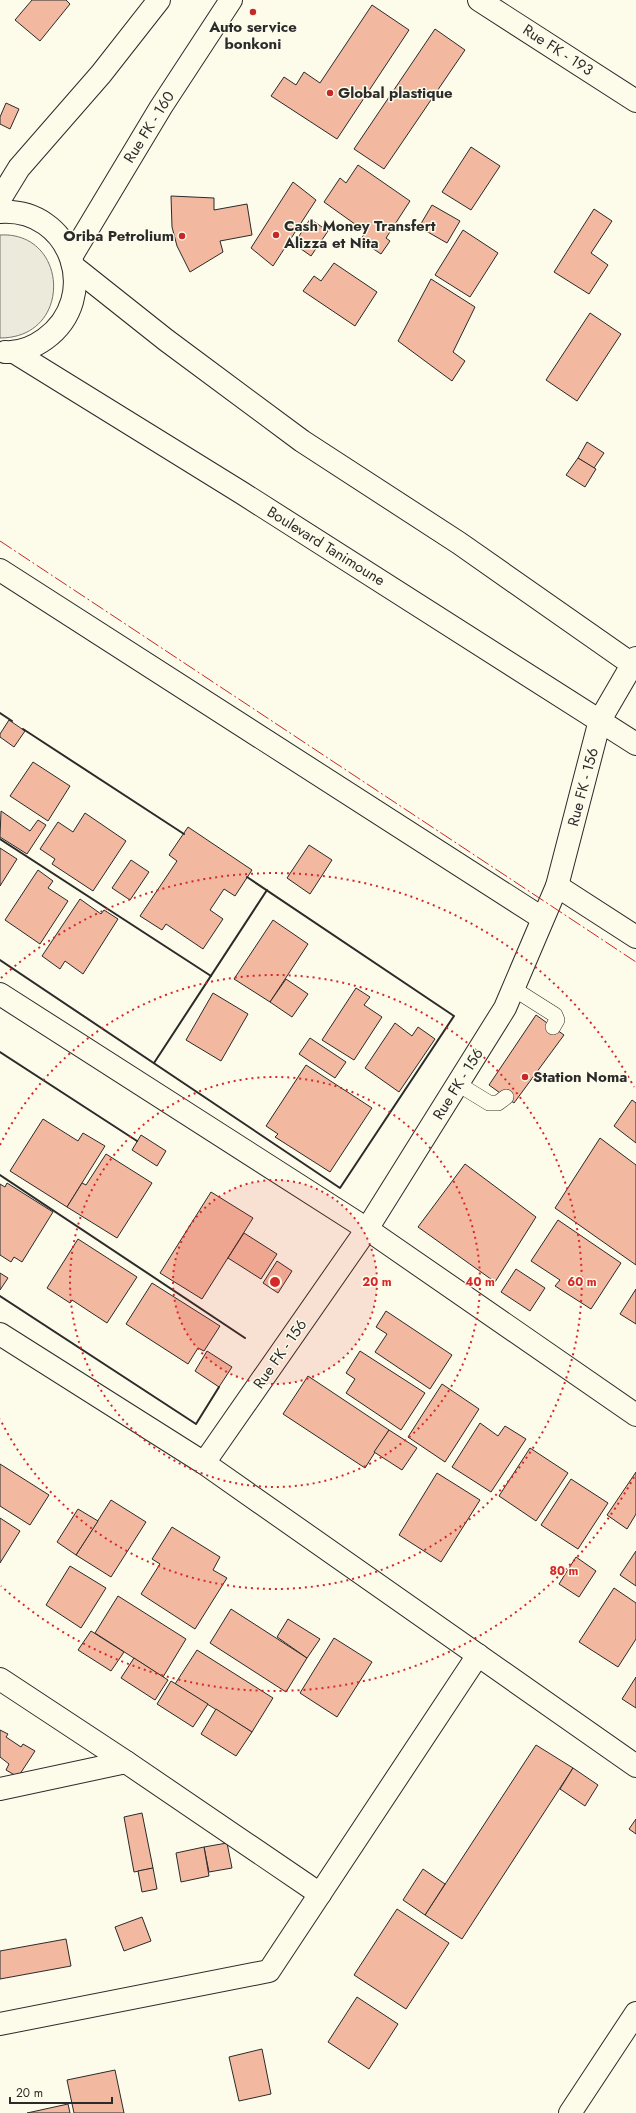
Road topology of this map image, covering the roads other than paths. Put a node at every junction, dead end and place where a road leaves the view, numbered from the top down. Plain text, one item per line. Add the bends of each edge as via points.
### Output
1 (159, 0) edge
2 (231, 0) edge
3 (479, 0) edge
4 (636, 101) edge
5 (0, 199) edge
6 (0, 212) edge
7 (72, 262) junction
8 (7, 352) edge
9 (0, 570) edge
10 (635, 663) edge
11 (600, 720) junction
12 (636, 744) edge
13 (557, 886) junction
14 (542, 918) junction
15 (636, 938) edge
16 (514, 989) junction
17 (0, 994) edge
18 (553, 1027) dead end
19 (458, 1084) junction
20 (506, 1097) dead end
21 (367, 1230) junction
22 (0, 1334) edge
23 (636, 1415) edge
24 (204, 1463) junction
25 (478, 1656) junction
26 (0, 1679) edge
27 (126, 1762) junction
28 (636, 1766) edge
29 (0, 1789) edge
30 (320, 1894) junction
31 (636, 2013) edge
32 (0, 2024) edge
33 (570, 2113) edge

1 - 5 street via 101,74 20,168
2 - 7 street, Rue FK - 160 via 161,107
3 - 4 street, Rue FK - 193
6 - 7 street via 24,214 39,220 64,242
7 - 8 street via 76,290 69,313 56,332 36,345
7 - 10 street via 166,340 302,441 459,543
8 - 11 street, Boulevard Tanimoune via 249,497
9 - 14 street
10 - 11 street, Rue FK - 156
11 - 12 street, Boulevard Tanimoune
11 - 13 street, Rue FK - 156
13 - 14 street, Rue FK - 156
13 - 15 street
14 - 16 street, Rue FK - 156
16 - 18 lane via 555,1015 557,1020
16 - 19 street, Rue FK - 156
17 - 21 street
19 - 20 lane via 489,1103 498,1103
19 - 21 street, Rue FK - 156
21 - 23 street
21 - 24 street, Rue FK - 156
22 - 24 street
24 - 25 street
25 - 28 street
25 - 30 street
26 - 27 street
27 - 29 street
27 - 30 street
30 - 32 street via 269,1971
31 - 33 street

